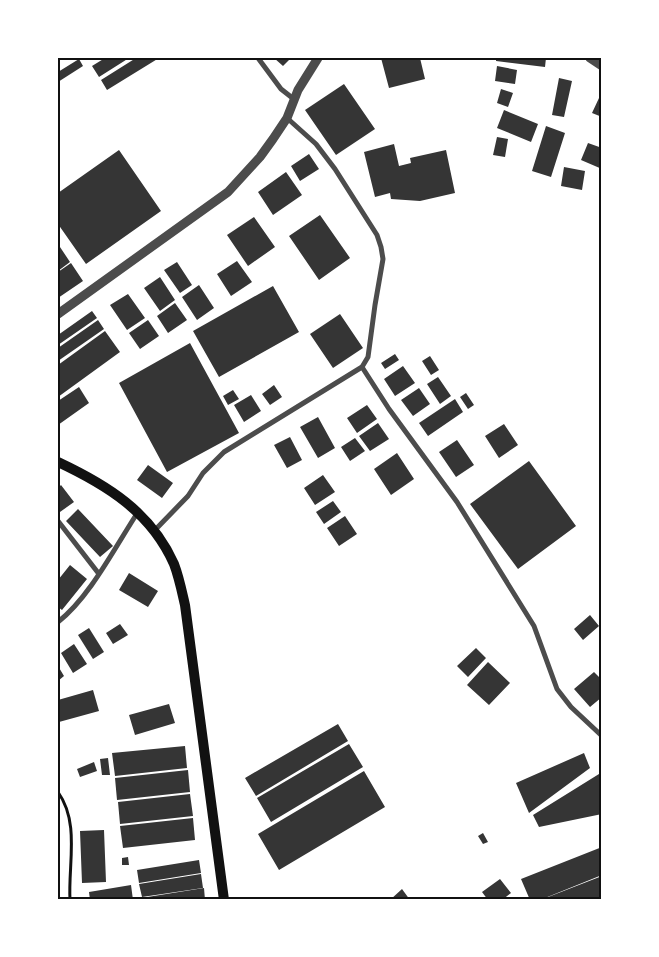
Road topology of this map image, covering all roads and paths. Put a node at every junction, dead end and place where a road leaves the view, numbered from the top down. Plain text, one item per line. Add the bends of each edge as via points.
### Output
1 (258, 58) edge
2 (318, 58) edge
3 (590, 58) edge
4 (602, 66) edge
5 (294, 100) junction
6 (287, 118) junction
7 (58, 314) edge
8 (362, 367) junction
9 (58, 462) edge
10 (138, 512) junction
11 (58, 521) edge
12 (155, 530) junction
13 (98, 574) junction
14 (58, 622) edge
15 (602, 736) edge
16 (58, 792) edge
17 (70, 900) edge
18 (224, 900) edge

1 - 5 street via 281,89
2 - 5 street
3 - 4 street
5 - 6 street
6 - 7 street via 260,157 228,192
6 - 8 street via 316,144 335,169 377,235 381,247 383,259 368,357
8 - 12 street via 224,452
8 - 15 street via 457,502 534,626 557,688
9 - 10 main road via 105,486
10 - 12 main road
10 - 13 street
11 - 13 street
12 - 18 main road via 174,565 185,605
13 - 14 street via 80,600
16 - 17 path via 66,808 71,834

